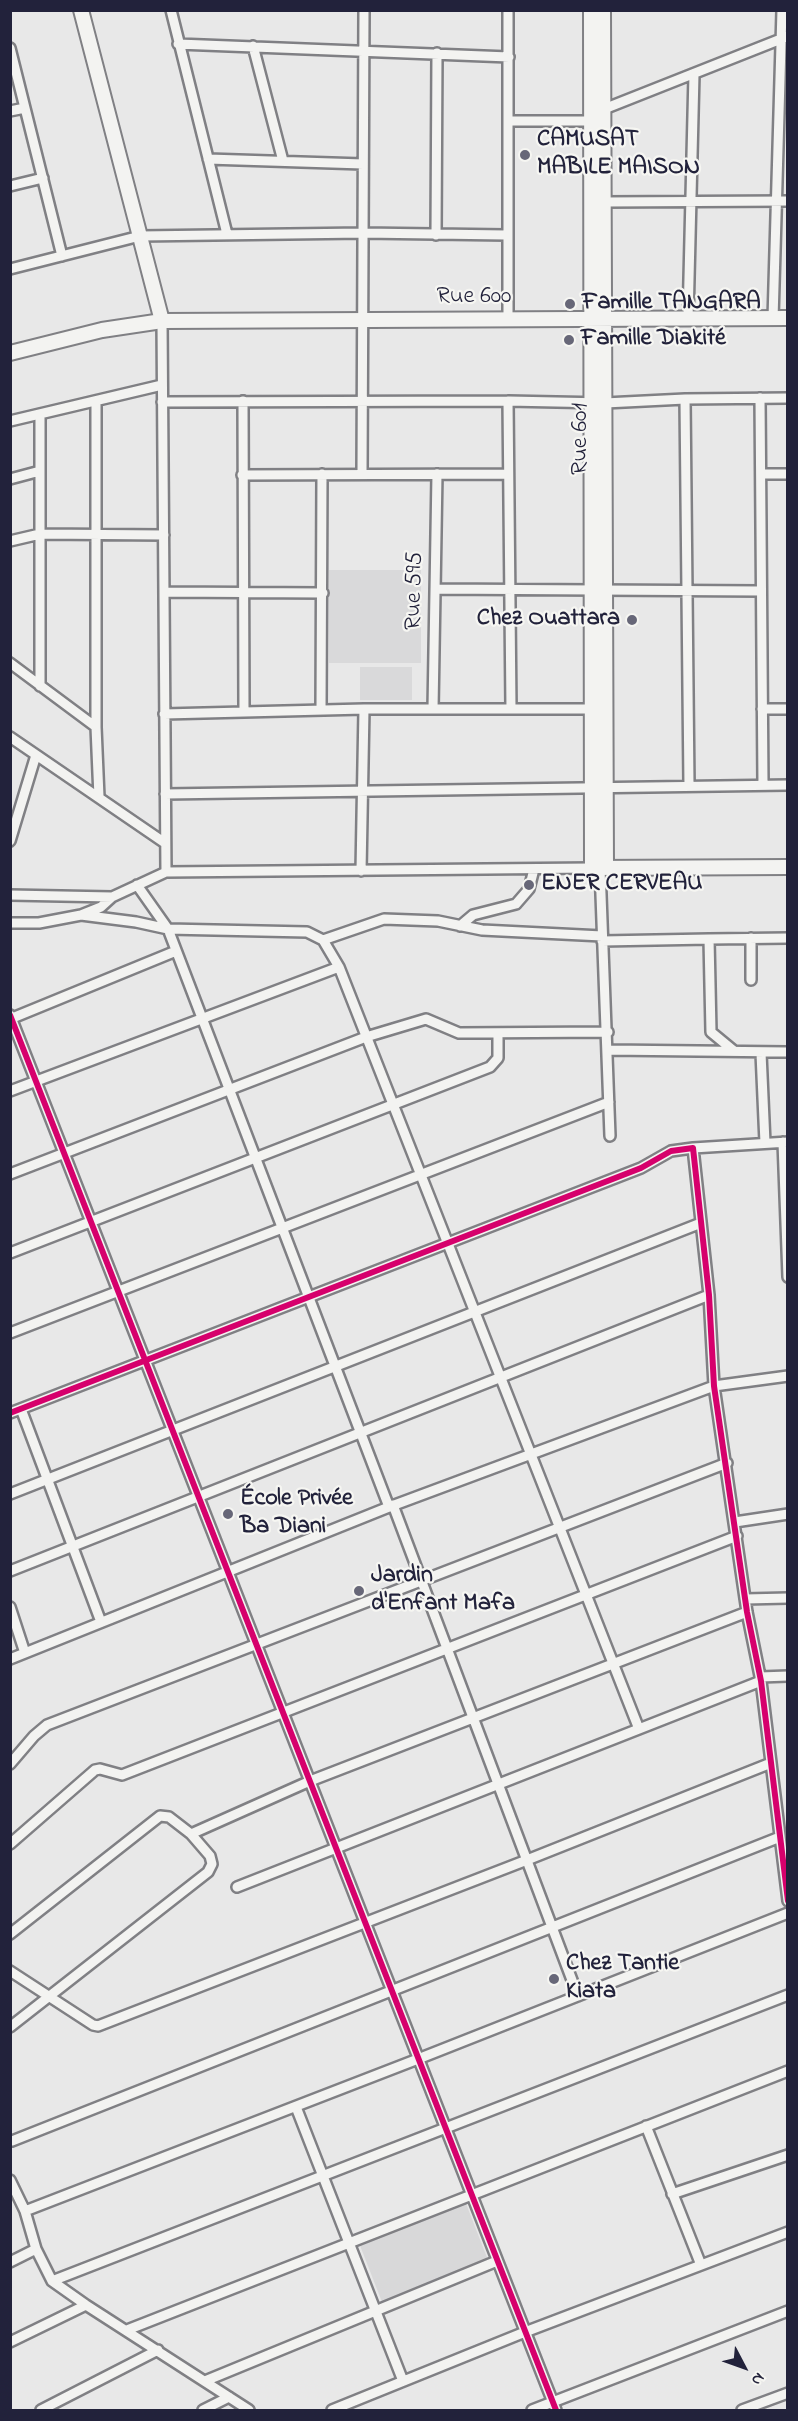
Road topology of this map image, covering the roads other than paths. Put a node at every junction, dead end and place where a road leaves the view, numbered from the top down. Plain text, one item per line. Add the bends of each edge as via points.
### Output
1 (81, 10) edge
2 (171, 10) edge
3 (364, 10) edge
4 (508, 10) edge
5 (591, 10) edge
6 (603, 10) edge
7 (782, 10) edge
8 (784, 38) edge
9 (178, 44) junction
10 (253, 46) junction
11 (10, 48) edge
12 (364, 50) junction
13 (437, 53) junction
14 (509, 57) junction
15 (694, 74) junction
16 (25, 108) junction
17 (604, 109) junction
18 (10, 111) edge
19 (508, 121) junction
20 (591, 121) junction
21 (208, 159) junction
22 (283, 161) junction
23 (363, 164) junction
24 (43, 178) junction
25 (10, 186) edge
26 (690, 201) junction
27 (776, 201) junction
28 (788, 201) edge
29 (604, 202) junction
30 (363, 233) junction
31 (227, 234) junction
32 (436, 235) junction
33 (506, 235) junction
34 (140, 236) junction
35 (62, 256) junction
36 (10, 269) edge
37 (788, 318) edge
38 (688, 319) junction
39 (773, 319) junction
40 (598, 320) junction
41 (162, 321) junction
42 (363, 321) junction
43 (508, 321) junction
44 (10, 353) edge
45 (162, 385) junction
46 (760, 398) junction
47 (788, 398) edge
48 (685, 399) junction
49 (96, 401) junction
50 (243, 401) junction
51 (362, 401) junction
52 (508, 401) junction
53 (162, 402) junction
54 (598, 403) junction
55 (40, 414) junction
56 (10, 421) edge
57 (40, 471) junction
58 (322, 474) junction
59 (362, 474) junction
60 (437, 474) junction
61 (507, 474) junction
62 (761, 474) junction
63 (788, 474) edge
64 (242, 475) junction
65 (10, 479) edge
66 (40, 534) junction
67 (97, 535) junction
68 (164, 535) junction
69 (10, 541) edge
70 (435, 590) junction
71 (509, 590) junction
72 (599, 590) junction
73 (688, 591) junction
74 (761, 591) junction
75 (165, 592) junction
76 (244, 592) junction
77 (323, 593) junction
78 (10, 663) edge
79 (40, 686) junction
80 (364, 709) junction
81 (433, 709) junction
82 (511, 709) junction
83 (599, 709) junction
84 (762, 709) junction
85 (788, 709) edge
86 (321, 710) junction
87 (244, 711) junction
88 (164, 714) junction
89 (96, 727) junction
90 (10, 737) edge
91 (36, 755) junction
92 (764, 785) junction
93 (788, 785) edge
94 (689, 786) junction
95 (599, 788) junction
96 (362, 791) junction
97 (165, 794) junction
98 (99, 797) junction
99 (10, 841) edge
100 (165, 843) junction
101 (788, 867) edge
102 (600, 868) junction
103 (534, 869) junction
104 (361, 871) junction
105 (166, 872) junction
106 (136, 885) junction
107 (10, 895) edge
108 (112, 897) junction
109 (81, 915) junction
110 (10, 924) edge
111 (460, 926) junction
112 (168, 929) junction
113 (602, 938) junction
114 (751, 938) junction
115 (788, 938) edge
116 (709, 939) junction
117 (324, 940) junction
118 (176, 951) junction
119 (339, 967) junction
120 (752, 981) dead end
121 (11, 1018) edge
122 (202, 1018) junction
123 (608, 1032) junction
124 (498, 1033) junction
125 (366, 1037) junction
126 (608, 1050) junction
127 (734, 1051) junction
128 (788, 1052) edge
129 (761, 1053) junction
130 (36, 1081) junction
131 (229, 1089) junction
132 (10, 1090) edge
133 (609, 1102) junction
134 (392, 1103) junction
135 (610, 1136) dead end
136 (785, 1142) edge
137 (765, 1143) junction
138 (693, 1148) junction
139 (64, 1152) junction
140 (255, 1156) junction
141 (10, 1174) edge
142 (420, 1175) junction
143 (91, 1220) junction
144 (701, 1222) junction
145 (282, 1228) junction
146 (447, 1243) junction
147 (10, 1253) edge
148 (788, 1277) edge
149 (119, 1292) junction
150 (709, 1295) junction
151 (309, 1297) junction
152 (474, 1312) junction
153 (10, 1333) edge
154 (146, 1361) junction
155 (335, 1367) junction
156 (788, 1376) edge
157 (500, 1378) junction
158 (714, 1386) junction
159 (21, 1409) junction
160 (10, 1413) edge
161 (173, 1431) junction
162 (360, 1433) junction
163 (530, 1454) junction
164 (727, 1463) junction
165 (48, 1479) junction
166 (10, 1494) edge
167 (199, 1497) junction
168 (391, 1506) junction
169 (788, 1514) edge
170 (735, 1522) junction
171 (559, 1528) junction
172 (736, 1536) junction
173 (73, 1546) junction
174 (10, 1571) edge
175 (228, 1571) junction
176 (422, 1581) junction
177 (585, 1595) junction
178 (788, 1598) edge
179 (745, 1599) junction
180 (10, 1607) edge
181 (747, 1612) junction
182 (101, 1622) junction
183 (257, 1645) junction
184 (447, 1649) junction
185 (26, 1653) junction
186 (10, 1659) edge
187 (613, 1664) junction
188 (788, 1676) edge
189 (760, 1679) junction
190 (283, 1712) junction
191 (473, 1718) junction
192 (639, 1729) junction
193 (771, 1763) junction
194 (10, 1764) edge
195 (310, 1781) junction
196 (498, 1785) junction
197 (190, 1834) junction
198 (780, 1837) junction
199 (10, 1844) edge
200 (336, 1848) junction
201 (527, 1860) junction
202 (237, 1887) dead end
203 (788, 1901) edge
204 (788, 1913) edge
205 (365, 1922) junction
206 (552, 1927) junction
207 (10, 1934) edge
208 (10, 1971) edge
209 (392, 1991) junction
210 (788, 1995) edge
211 (50, 1996) junction
212 (578, 1996) junction
213 (10, 2027) edge
214 (418, 2059) junction
215 (788, 2071) edge
216 (296, 2107) junction
217 (646, 2126) junction
218 (445, 2128) junction
219 (12, 2141) dead end
220 (788, 2155) edge
221 (323, 2175) junction
222 (10, 2180) edge
223 (471, 2194) junction
224 (672, 2194) junction
225 (25, 2211) junction
226 (788, 2232) edge
227 (349, 2242) junction
228 (36, 2248) junction
229 (497, 2261) junction
230 (10, 2262) edge
231 (701, 2265) junction
232 (52, 2281) junction
233 (86, 2305) junction
234 (375, 2311) junction
235 (788, 2311) edge
236 (127, 2330) junction
237 (525, 2332) junction
238 (10, 2342) edge
239 (158, 2350) junction
240 (205, 2381) junction
241 (403, 2381) junction
242 (788, 2393) edge
243 (229, 2397) junction
244 (554, 2406) edge
245 (41, 2410) edge
246 (203, 2410) edge
247 (249, 2410) edge
248 (332, 2410) edge
249 (532, 2410) edge
250 (742, 2410) edge

1 - 34 street
2 - 9 street
3 - 12 street
4 - 14 street
5 - 20 street, Rue 601
6 - 17 street, Rue 601
7 - 8 street
8 - 15 street
8 - 27 street
9 - 10 street
9 - 21 street
10 - 12 street
10 - 22 street
11 - 16 street
12 - 13 street
12 - 23 street
13 - 14 street
13 - 32 street
14 - 19 street
15 - 17 street
15 - 26 street
16 - 18 street
16 - 24 street
17 - 29 street, Rue 601
19 - 20 street
19 - 33 street
20 - 40 street, Rue 601
21 - 22 street
21 - 31 street
22 - 23 street
23 - 30 street
24 - 25 street
24 - 35 street
26 - 27 street
26 - 29 street
26 - 38 street
27 - 28 street
27 - 39 street
29 - 40 street, Rue 601
30 - 31 street
30 - 32 street
30 - 42 street
31 - 34 street
32 - 33 street
33 - 43 street
34 - 35 street
34 - 41 street
35 - 36 street
37 - 39 street, Rue 600
38 - 39 street, Rue 600
38 - 40 street, Rue 600
40 - 43 street, Rue 600
40 - 54 street, Rue 601
41 - 42 street, Rue 600
41 - 44 street, Rue 600 via 102,330
41 - 45 street
42 - 43 street, Rue 600
42 - 51 street
45 - 49 street
45 - 53 street
46 - 47 street
46 - 48 street
46 - 62 street
48 - 54 street
48 - 73 street
49 - 55 street
49 - 67 street
50 - 51 street
50 - 53 street
50 - 64 street
51 - 52 street
51 - 59 street
52 - 54 street
52 - 61 street
53 - 68 street
54 - 72 street, Rue 601
55 - 56 street
55 - 57 street
57 - 65 street
57 - 66 street
58 - 59 street
58 - 64 street
58 - 77 street
59 - 60 street
60 - 61 street
60 - 70 street, Rue 595
61 - 71 street
62 - 63 street
62 - 74 street
64 - 76 street
66 - 67 street
66 - 69 street
66 - 79 street
67 - 68 street
67 - 89 street
68 - 75 street
70 - 71 street
70 - 81 street, Rue 595
71 - 72 street
71 - 82 street
72 - 73 street
72 - 83 street, Rue 601
73 - 74 street
73 - 94 street
74 - 84 street
75 - 76 street
75 - 88 street
76 - 77 street
76 - 87 street
77 - 86 street
78 - 79 street
79 - 89 street
80 - 81 street
80 - 86 street
80 - 96 street
81 - 82 street
82 - 83 street
83 - 95 street, Rue 601
84 - 85 street
84 - 92 street
86 - 87 street
87 - 88 street
88 - 97 street
89 - 98 street
90 - 91 street
91 - 98 street
91 - 99 street
92 - 93 street
92 - 94 street
94 - 95 street
95 - 96 street
95 - 102 street, Rue 601
96 - 97 street
96 - 104 street
97 - 100 street
98 - 100 street
100 - 105 street
101 - 102 street
102 - 103 street
102 - 113 street
103 - 104 street
103 - 111 street via 529,889 516,904 473,915
104 - 105 street
105 - 106 street
106 - 108 street
106 - 112 street
107 - 108 street
108 - 109 street via 101,907
109 - 110 street
109 - 112 street
111 - 113 street
111 - 117 street via 384,919
112 - 117 street via 307,932
112 - 118 street
113 - 116 street
113 - 123 street
114 - 115 street
114 - 116 street
114 - 120 street
116 - 127 street via 711,1032
117 - 119 street
118 - 121 street
118 - 122 street
119 - 122 street
119 - 125 street
121 - 130 street
122 - 130 street
122 - 131 street
123 - 124 street
123 - 126 street
124 - 125 street via 459,1033 426,1019
124 - 134 street via 498,1058 490,1067
125 - 131 street
125 - 134 street
126 - 127 street
126 - 133 street
127 - 129 street
128 - 129 street
129 - 137 street
130 - 132 street
130 - 139 street
131 - 139 street
131 - 140 street
133 - 135 street
133 - 142 street
134 - 140 street
134 - 142 street
136 - 137 street
136 - 148 street
137 - 138 street
138 - 144 street
138 - 146 street via 671,1151 640,1168
139 - 141 street
139 - 143 street
140 - 143 street
140 - 145 street
142 - 145 street
142 - 146 street
143 - 147 street
143 - 149 street
144 - 150 street
144 - 152 street
145 - 149 street
145 - 151 street
146 - 151 street
146 - 152 street
149 - 153 street
149 - 154 street
150 - 157 street
150 - 158 street
151 - 154 street
151 - 155 street
152 - 155 street
152 - 157 street
154 - 159 street
154 - 161 street
155 - 161 street
155 - 162 street
156 - 158 street
157 - 162 street
157 - 163 street
158 - 163 street
158 - 164 street
159 - 160 street
159 - 165 street
161 - 165 street
161 - 167 street
162 - 167 street
162 - 168 street
163 - 168 street
163 - 171 street
164 - 170 street
164 - 171 street
165 - 166 street
165 - 173 street
167 - 173 street
167 - 175 street
168 - 175 street
168 - 176 street
169 - 170 street
170 - 172 street
171 - 176 street
171 - 177 street
172 - 177 street
172 - 179 street
173 - 174 street
173 - 182 street
175 - 182 street
175 - 183 street
176 - 183 street
176 - 184 street
177 - 184 street
177 - 187 street
178 - 179 street
179 - 181 street
180 - 185 street
181 - 187 street
181 - 189 street
182 - 185 street
183 - 190 street
183 - 194 street via 48,1725
184 - 190 street
184 - 191 street
185 - 186 street
187 - 191 street
187 - 192 street
188 - 189 street
189 - 192 street
189 - 193 street
190 - 195 street
190 - 199 street via 122,1775 95,1770
191 - 195 street
191 - 196 street
192 - 196 street
193 - 198 street
193 - 201 street
195 - 197 street
195 - 200 street
196 - 200 street
196 - 201 street
197 - 207 street via 169,1817 160,1816
197 - 211 street via 210,1856 208,1872
198 - 203 street
198 - 206 street
200 - 202 street
200 - 205 street
201 - 205 street
201 - 206 street
204 - 212 street
205 - 209 street
205 - 211 street via 98,2026
206 - 209 street
206 - 212 street
208 - 211 street
209 - 214 street
209 - 219 street
210 - 218 street
211 - 213 street
212 - 214 street
214 - 216 street
214 - 218 street
215 - 217 street
216 - 221 street
216 - 225 street
217 - 223 street
217 - 224 street
218 - 221 street
218 - 223 street
220 - 224 street
221 - 227 street
221 - 232 street
222 - 225 street
223 - 227 street
223 - 229 street
224 - 231 street
225 - 228 street
226 - 231 street
227 - 234 street
227 - 236 street
228 - 230 street
228 - 232 street
229 - 234 street
229 - 237 street
231 - 237 street
232 - 233 street
233 - 236 street
233 - 238 street
234 - 240 street
234 - 241 street
235 - 244 street
236 - 239 street
237 - 241 street
237 - 244 street
239 - 240 street
239 - 245 street
240 - 243 street
241 - 248 street
242 - 250 street
243 - 246 street
243 - 247 street
244 - 249 street

